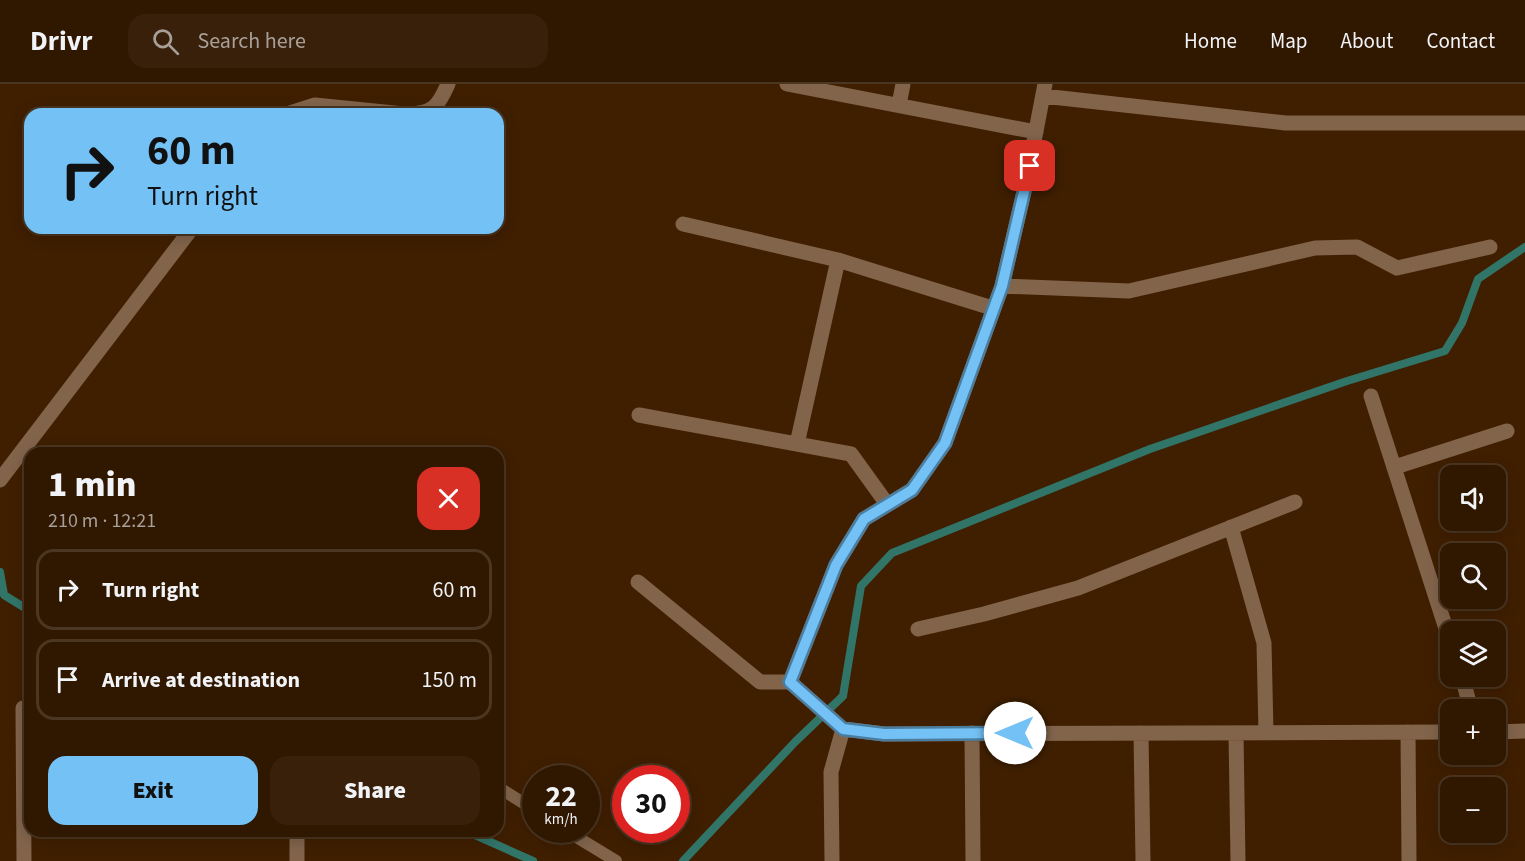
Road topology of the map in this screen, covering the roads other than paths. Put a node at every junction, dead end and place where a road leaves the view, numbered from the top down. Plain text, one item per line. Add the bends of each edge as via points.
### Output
1 (448, 84) edge
2 (787, 84) edge
3 (903, 84) edge
4 (1044, 90) edge
5 (899, 105) junction
6 (306, 108) edge
7 (345, 108) edge
8 (433, 108) edge
9 (1525, 123) edge
10 (1036, 132) junction
11 (683, 224) dead end
12 (187, 234) edge
13 (1490, 247) dead end
14 (838, 260) junction
15 (1002, 286) junction
16 (992, 308) junction
17 (1371, 396) dead end
18 (639, 415) dead end
19 (1507, 431) dead end
20 (797, 444) junction
21 (26, 447) edge
22 (24, 450) edge
23 (1395, 466) junction
24 (0, 480) edge
25 (1295, 502) dead end
26 (887, 504) junction
27 (1231, 527) junction
28 (638, 582) dead end
29 (1444, 621) edge
30 (918, 628) dead end
31 (790, 682) junction
32 (24, 708) edge
33 (843, 729) junction
34 (1525, 731) edge
35 (1408, 732) junction
36 (1440, 732) edge
37 (1506, 732) edge
38 (972, 733) junction
39 (1141, 733) junction
40 (1236, 733) junction
41 (1266, 733) junction
42 (24, 738) edge
43 (504, 791) edge
44 (522, 802) edge
45 (26, 837) edge
46 (297, 837) edge
47 (586, 843) edge
48 (24, 861) edge
49 (297, 861) edge
50 (616, 861) edge
51 (832, 861) edge
52 (973, 861) edge
53 (1143, 861) edge
54 (1238, 861) edge
55 (1409, 861) edge

1 - 8 street via 440,103
2 - 5 street
3 - 5 street
4 - 9 street via 1286,123
4 - 10 street
5 - 10 street
6 - 7 street via 315,105
10 - 15 street
11 - 14 street
12 - 21 street
13 - 15 street via 1397,268 1357,247 1315,248 1129,291
14 - 16 street
14 - 20 street
15 - 16 street
16 - 26 street via 945,443 912,490
17 - 23 street
18 - 20 street
19 - 23 street
20 - 26 street via 850,454
22 - 24 street
23 - 29 street
25 - 27 street
26 - 31 street via 864,519 836,565
27 - 30 street via 1078,588
27 - 41 street via 1264,643
28 - 31 street via 760,682
31 - 33 street
32 - 42 street
33 - 38 street via 884,734
33 - 51 street via 831,772
34 - 37 street
35 - 36 street
35 - 41 street
35 - 55 street
38 - 39 street
38 - 52 street
39 - 40 street
39 - 53 street
40 - 41 street
40 - 54 street
43 - 44 lane
45 - 48 street
46 - 49 street
47 - 50 lane

